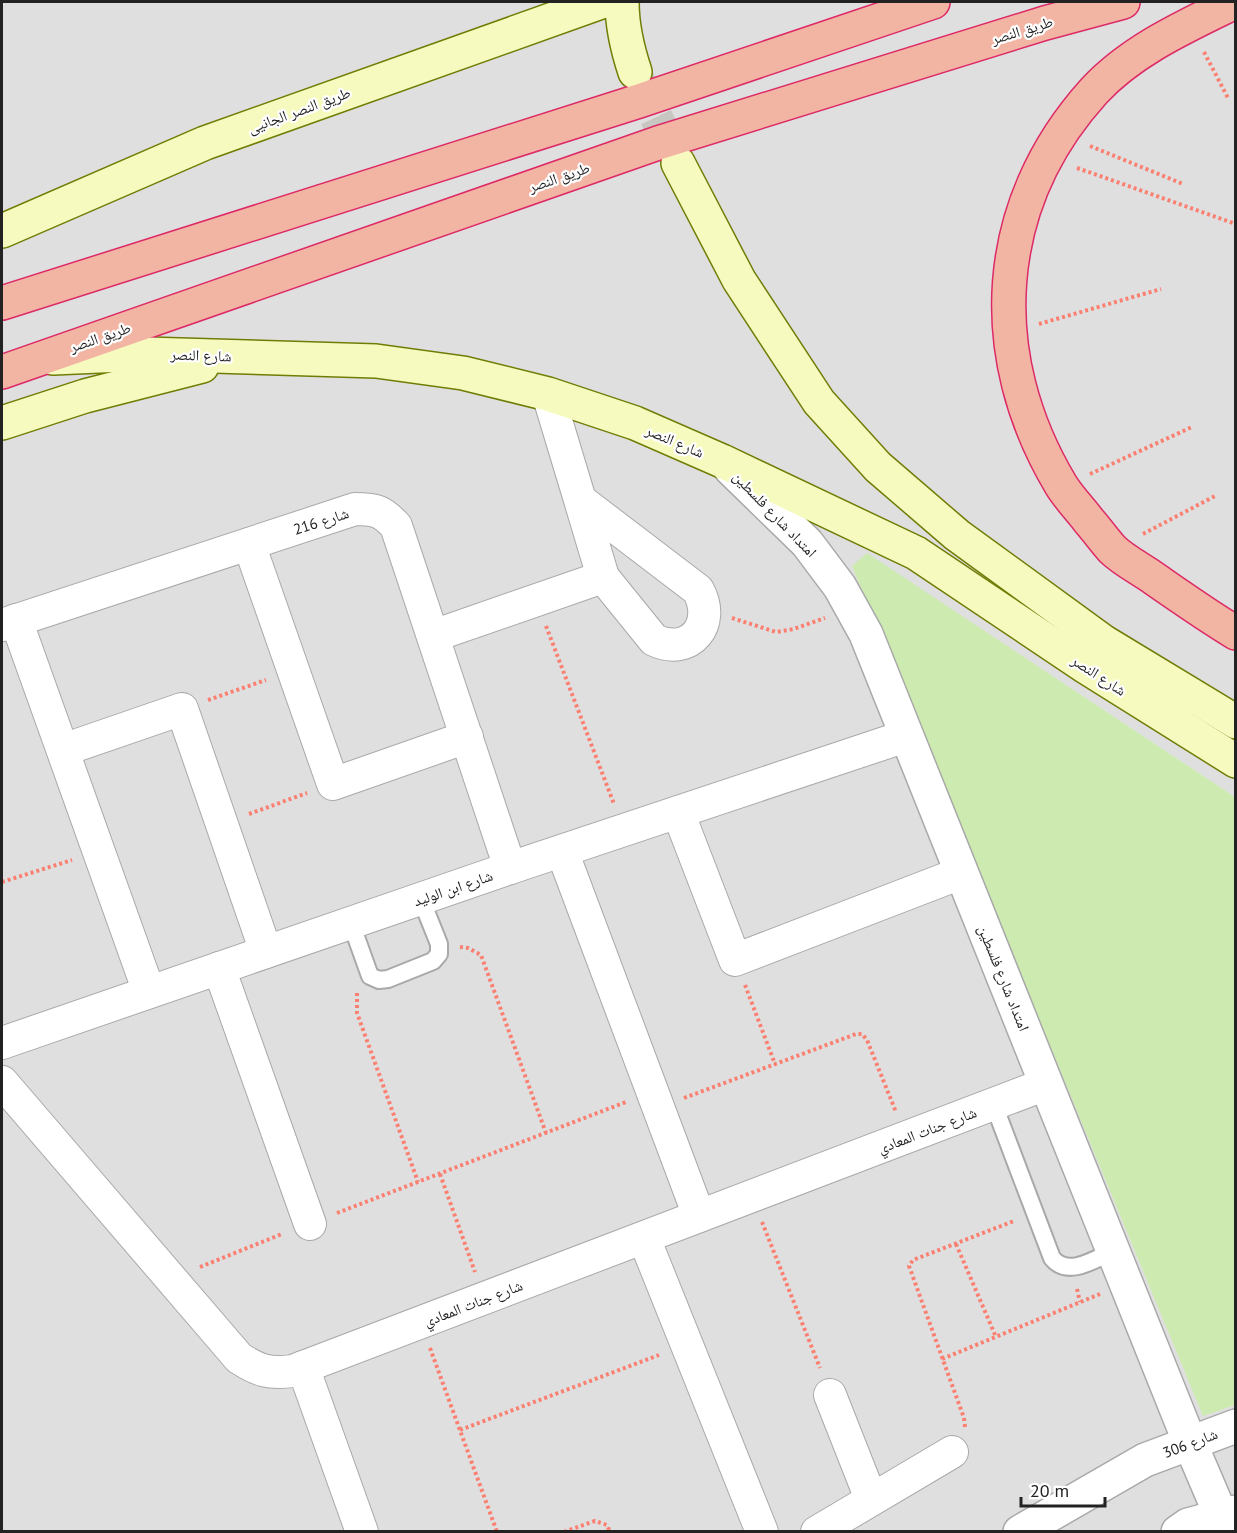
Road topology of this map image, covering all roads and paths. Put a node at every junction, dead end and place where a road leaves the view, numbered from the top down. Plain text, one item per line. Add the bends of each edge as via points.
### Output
1 (601, 2) edge
2 (622, 2) edge
3 (933, 2) edge
4 (1123, 2) edge
5 (1235, 2) edge
6 (1189, 25) junction
7 (635, 72) tunnel mouth
8 (1228, 98) dead end
9 (1052, 146) junction
10 (678, 163) tunnel mouth
11 (1183, 184) dead end
12 (1236, 224) edge
13 (2, 231) edge
14 (1161, 289) dead end
15 (2, 303) edge
16 (1010, 333) junction
17 (239, 357) junction
18 (40, 359) junction
19 (2, 372) edge
20 (548, 394) junction
21 (2, 423) edge
22 (1192, 427) dead end
23 (722, 461) junction
24 (1062, 487) junction
25 (1215, 496) dead end
26 (580, 500) junction
27 (249, 544) junction
28 (1113, 550) junction
29 (603, 577) junction
30 (537, 600) junction
31 (851, 607) junction
32 (705, 610) junction
33 (9, 623) edge
34 (1236, 633) edge
35 (433, 636) junction
36 (293, 670) junction
37 (182, 709) junction
38 (1236, 722) edge
39 (906, 736) junction
40 (467, 737) junction
41 (63, 750) junction
42 (1236, 761) edge
43 (333, 784) junction
44 (678, 812) junction
45 (221, 823) junction
46 (624, 831) junction
47 (98, 851) junction
48 (562, 851) junction
49 (510, 868) junction
50 (961, 873) junction
51 (2, 882) edge
52 (422, 899) junction
53 (351, 923) junction
54 (440, 949) junction
55 (266, 952) junction
56 (735, 960) junction
57 (219, 968) junction
58 (368, 972) junction
59 (148, 992) junction
60 (2, 1043) edge
61 (776, 1064) junction
62 (2, 1082) edge
63 (1046, 1084) junction
64 (655, 1100) junction
65 (994, 1105) junction
66 (546, 1133) junction
67 (906, 1138) junction
68 (440, 1174) junction
69 (418, 1182) junction
70 (752, 1196) junction
71 (1035, 1214) junction
72 (699, 1216) junction
73 (310, 1224) junction
74 (644, 1238) junction
75 (956, 1244) junction
76 (1113, 1251) junction
77 (171, 1278) junction
78 (1126, 1284) junction
79 (484, 1298) junction
80 (420, 1322) junction
81 (996, 1337) junction
82 (687, 1344) junction
83 (942, 1359) junction
84 (303, 1367) junction
85 (830, 1395) joint
86 (1236, 1426) edge
87 (460, 1430) junction
88 (1190, 1443) junction
89 (952, 1452) joint
90 (871, 1499) junction
91 (1229, 1520) edge
92 (363, 1532) edge
93 (497, 1532) edge
94 (564, 1532) edge
95 (610, 1532) edge
96 (762, 1532) edge
97 (817, 1532) edge
98 (1020, 1532) edge
99 (1178, 1532) edge

1 - 13 main road, طريق النصر الجانيى via 205,143
2 - 7 main road via 626,47
3 - 15 highway via 639,101
4 - 18 highway, طريق النصر via 1045,22 658,143
5 - 6 highway
6 - 8 path
6 - 9 highway via 1139,52 1095,90
9 - 11 path
9 - 12 path
9 - 16 highway via 1026,199 1014,243 1008,288
10 - 38 main road, شارع النصر via 739,280 819,402 879,467 957,535 1104,642
14 - 16 path
16 - 24 highway via 1020,387 1037,438
17 - 18 main road, شارع النصر via 146,354
17 - 20 main road, شارع النصر via 376,361 463,373
17 - 21 main road via 85,396
18 - 19 highway, طريق النصر
20 - 23 main road, شارع النصر via 635,423
20 - 26 street
22 - 24 path
23 - 31 street, امتداد شارع فلسطين via 807,543
23 - 42 main road, شارع النصر via 916,553 1086,668
24 - 28 highway
25 - 28 path
26 - 29 street
26 - 32 street via 698,590
27 - 33 street, شارع 216
27 - 35 street, شارع 216 via 355,509 385,514 396,526
27 - 36 street
28 - 34 highway
29 - 30 street
29 - 32 street via 654,640 663,645 693,638 705,620
30 - 35 street
30 - 46 path
31 - 32 path via 776,632
31 - 39 street, امتداد شارع فلسطين via 866,634
33 - 41 street
35 - 40 street, شارع 216
36 - 37 path
36 - 43 street
37 - 41 street
37 - 45 street
39 - 44 street, شارع ابن الوليد
39 - 50 street, امتداد شارع فلسطين
40 - 43 street
40 - 49 street, شارع 216
41 - 47 street
43 - 45 path
44 - 46 street, شارع ابن الوليد
44 - 56 street
45 - 55 street
46 - 48 street, شارع ابن الوليد
47 - 51 path
47 - 59 street
48 - 49 street, شارع ابن الوليد
48 - 64 street
49 - 52 street, شارع ابن الوليد
50 - 56 street
50 - 63 street, امتداد شارع فلسطين
52 - 53 street, شارع ابن الوليد
52 - 54 lane
53 - 55 street, شارع ابن الوليد
53 - 58 lane
54 - 58 lane via 433,962 388,979 379,980
54 - 66 path via 468,948 481,955
55 - 57 street, شارع ابن الوليد
56 - 61 path
57 - 59 street, شارع ابن الوليد
57 - 73 street
58 - 69 path via 356,998 357,1013
59 - 60 street, شارع ابن الوليد
61 - 64 path
61 - 67 path via 862,1034
62 - 77 street, شارع جنات المعادي
63 - 65 street, شارع جنات المعادي
63 - 76 street, امتداد شارع فلسطين
64 - 66 path
64 - 72 street
65 - 67 street, شارع جنات المعادي
65 - 71 lane
66 - 68 path
67 - 70 street, شارع جنات المعادي
68 - 69 path
68 - 79 path
69 - 73 path
70 - 72 street, شارع جنات المعادي
70 - 85 path
71 - 75 path
71 - 76 lane via 1052,1258 1061,1266 1073,1267
72 - 74 street, شارع جنات المعادي
73 - 77 path
74 - 79 street, شارع جنات المعادي
74 - 82 street
75 - 81 path
75 - 83 path via 913,1260 909,1266
76 - 78 street, امتداد شارع فلسطين
77 - 84 street, شارع جنات المعادي via 239,1358 274,1373
78 - 81 path
78 - 88 street, امتداد شارع فلسطين
79 - 80 street, شارع جنات المعادي
80 - 84 street, شارع جنات المعادي
80 - 87 path
81 - 83 path
82 - 87 path
82 - 96 street
83 - 89 path via 965,1427
84 - 92 street
85 - 90 street
86 - 88 street, شارع 306
87 - 93 path
88 - 91 street, امتداد شارع فلسطين
88 - 98 street, شارع 306 via 1145,1460
89 - 90 street
90 - 97 street
91 - 99 street via 1188,1525
94 - 95 path via 595,1521 607,1526

